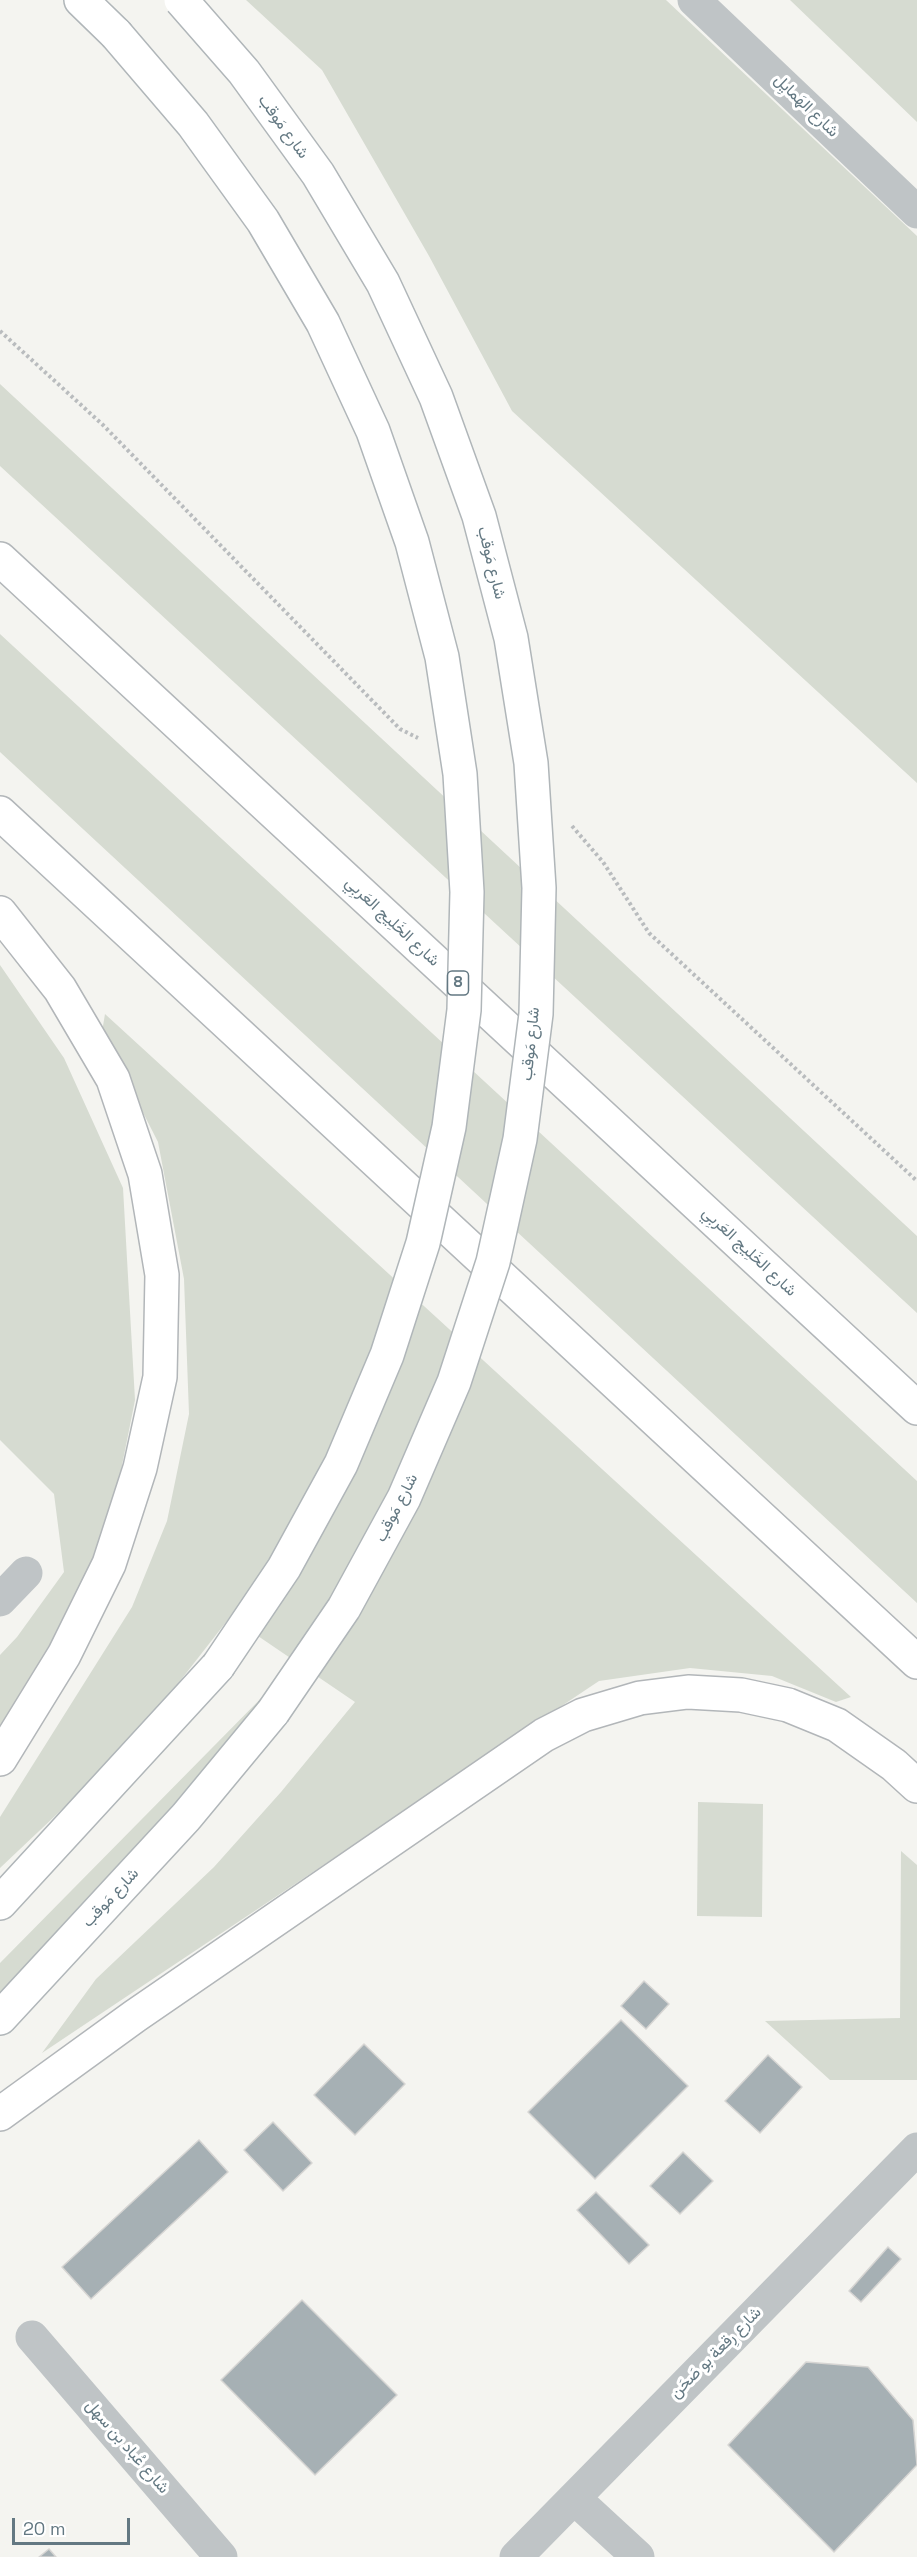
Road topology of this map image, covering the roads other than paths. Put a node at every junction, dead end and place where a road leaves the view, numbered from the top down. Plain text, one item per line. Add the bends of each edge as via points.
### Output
1 (81, 0) edge
2 (181, 0) edge
3 (694, 0) edge
4 (917, 212) edge
5 (0, 559) edge
6 (0, 813) edge
7 (0, 913) edge
8 (917, 1408) edge
9 (26, 1573) dead end
10 (0, 1600) edge
11 (917, 1662) edge
12 (0, 1759) edge
13 (917, 1785) edge
14 (0, 1903) edge
15 (0, 2018) edge
16 (0, 2114) edge
17 (917, 2149) edge
18 (32, 2337) dead end
19 (574, 2498) junction
20 (221, 2557) edge
21 (516, 2557) edge
22 (638, 2557) edge

1 - 14 main road, bridge via 194,124 263,221 323,323 373,431 412,542 442,657 460,774 467,892 464,1010 449,1127 423,1243 387,1355 340,1464 284,1568 218,1666
2 - 15 main road, شارع مَوقب, bridge via 244,72 318,174 383,283 436,397 479,516 511,638 531,763 539,888 536,1014 520,1139 493,1262 454,1382 404,1498 344,1608 273,1712 186,1817
3 - 4 street, شارع الهَمايِل
5 - 8 main road, شارع الخَلِيج العَربِي / 8
6 - 11 main road
7 - 12 main road via 60,989 113,1079 145,1174 162,1275 159,1377 140,1468 109,1564 64,1655
9 - 10 street
13 - 16 main road via 837,1725 788,1705 753,1697 688,1692 640,1698 583,1715 544,1735 135,2016
17 - 19 street, شارع رِقعة بو صَحَن
18 - 20 street, شارع عُباد بن سهل
19 - 21 street, شارع رِقعة بو صَحَن
19 - 22 street

